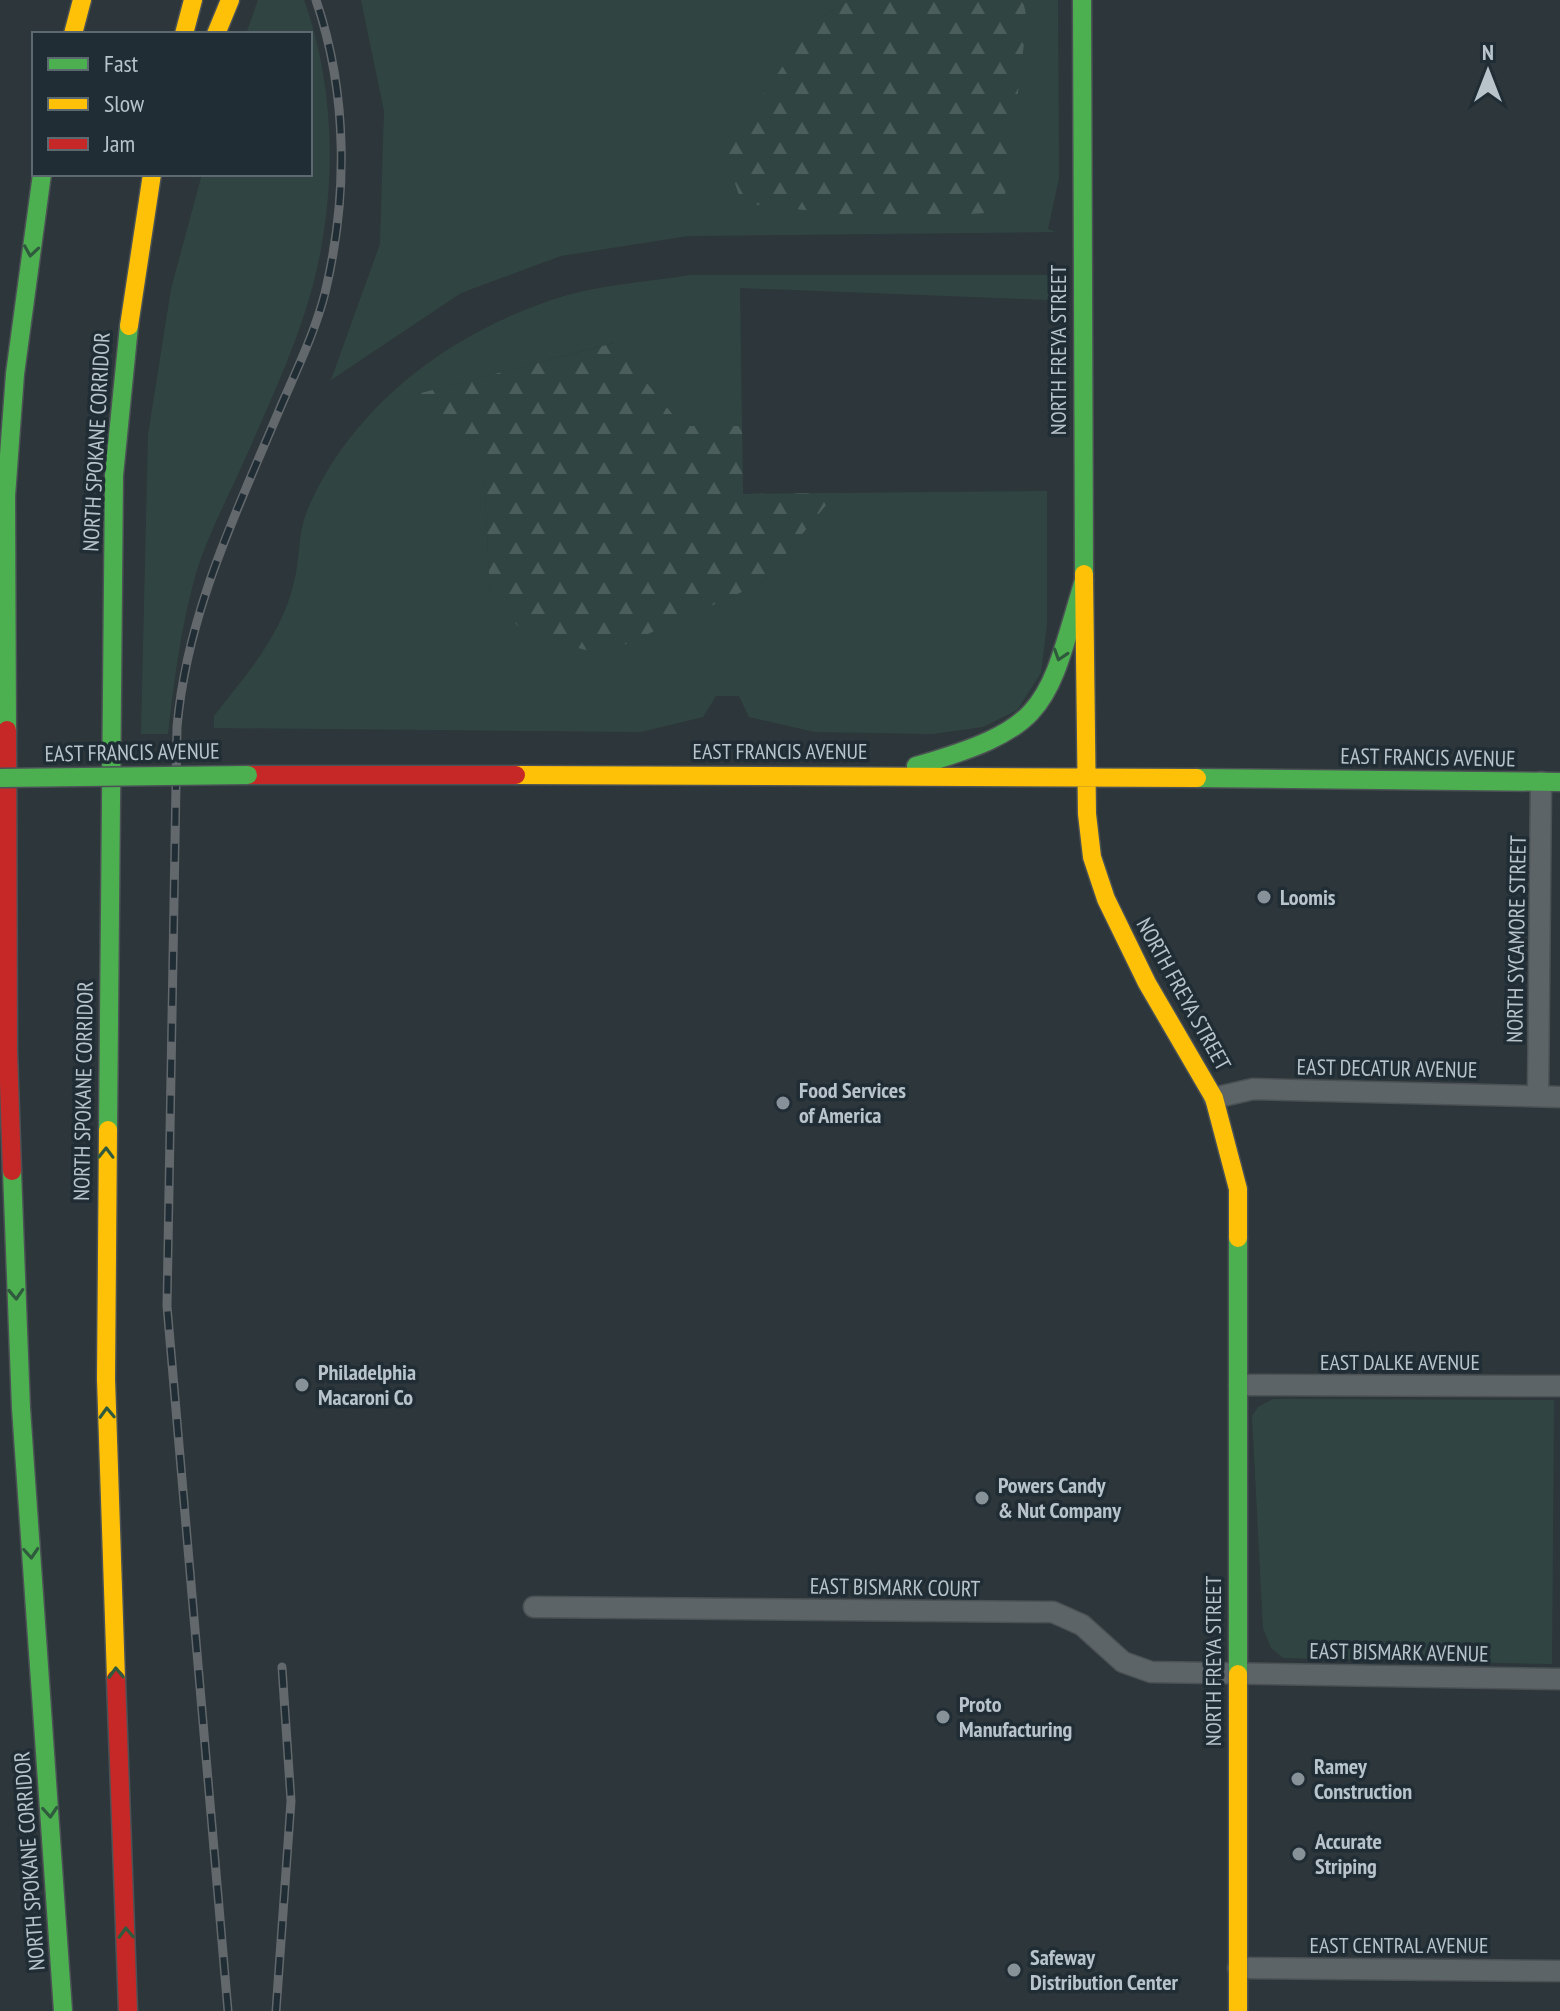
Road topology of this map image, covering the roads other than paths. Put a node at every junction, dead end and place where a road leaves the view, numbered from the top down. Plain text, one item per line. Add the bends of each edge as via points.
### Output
1 (82, 0) edge
2 (193, 0) edge
3 (230, 0) edge
4 (1082, 0) edge
5 (74, 32) edge
6 (185, 32) edge
7 (217, 32) edge
8 (42, 176) edge
9 (152, 176) edge
10 (168, 176) edge
11 (125, 338) junction
12 (1084, 580) junction
13 (886, 775) junction
14 (1087, 777) junction
15 (0, 778) edge
16 (1551, 782) edge
17 (1538, 1096) junction
18 (1560, 1097) edge
19 (1214, 1098) junction
20 (1239, 1385) junction
21 (1560, 1386) edge
22 (534, 1607) dead end
23 (1237, 1673) junction
24 (1560, 1679) edge
25 (1238, 1968) junction
26 (1560, 1971) edge
27 (63, 2011) edge
28 (128, 2011) edge
29 (1238, 2011) edge

1 - 5 main road
2 - 6 main road
3 - 7 main road
4 - 12 main road, NORTH FREYA STREET
8 -> 27 main road, NORTH SPOKANE CORRIDOR via 15,374 6,496 8,1035 21,1408
9 - 11 main road, NORTH SPOKANE CORRIDOR
10 - 11 main road
28 -> 11 main road, NORTH SPOKANE CORRIDOR via 106,1379 113,539
12 -> 13 main road via 1048,689 1029,717 963,752
12 - 14 main road, NORTH FREYA STREET
13 - 14 main road, EAST FRANCIS AVENUE
13 - 15 main road, EAST FRANCIS AVENUE, bridge
14 - 16 main road, EAST FRANCIS AVENUE
14 - 19 main road, NORTH FREYA STREET via 1092,857 1106,899 1147,983
16 - 17 street, NORTH SYCAMORE STREET
17 - 18 street, EAST DECATUR AVENUE
17 - 19 street, EAST DECATUR AVENUE via 1253,1089
19 - 20 main road, NORTH FREYA STREET via 1238,1189
20 - 21 street, EAST DALKE AVENUE
20 - 23 main road, NORTH FREYA STREET
22 - 23 street, EAST BISMARK COURT via 1053,1612 1082,1625 1123,1662 1151,1672
23 - 24 street, EAST BISMARK AVENUE
23 - 25 main road, NORTH FREYA STREET
25 - 26 street, EAST CENTRAL AVENUE
25 - 29 main road, NORTH FREYA STREET

